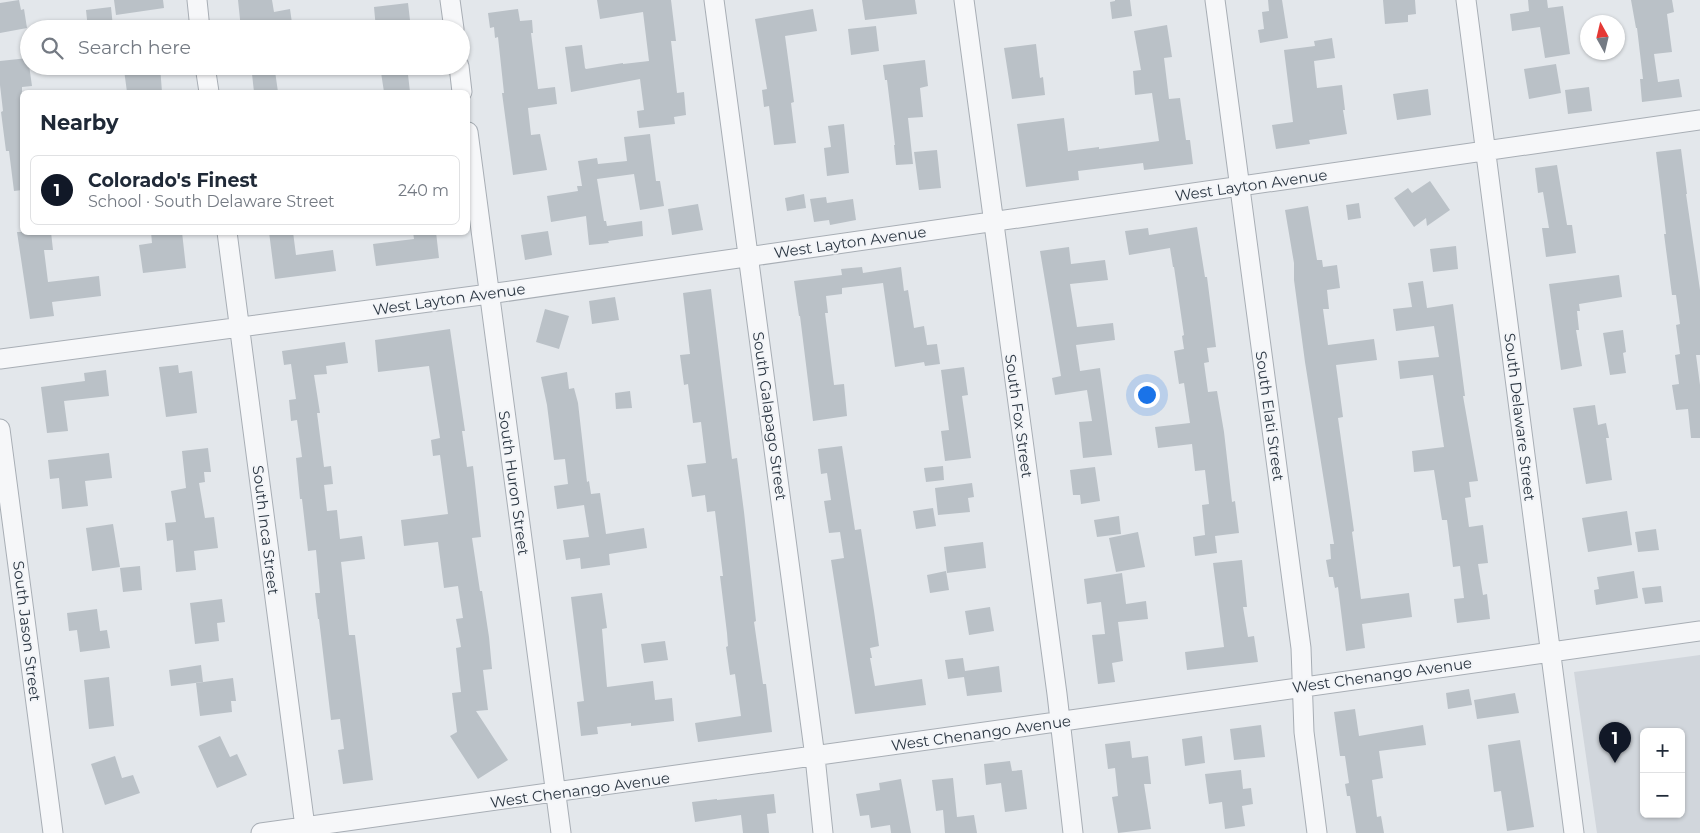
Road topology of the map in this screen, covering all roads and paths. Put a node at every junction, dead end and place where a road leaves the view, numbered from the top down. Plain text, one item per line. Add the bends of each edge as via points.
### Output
1 (197, 0) edge
2 (450, 0) edge
3 (714, 0) edge
4 (964, 0) edge
5 (1215, 0) edge
6 (1466, 0) edge
7 (199, 20) edge
8 (453, 20) edge
9 (206, 75) edge
10 (460, 75) edge
11 (209, 90) edge
12 (462, 90) edge
13 (1700, 120) edge
14 (470, 147) edge
15 (1486, 151) junction
16 (1240, 186) junction
17 (993, 222) junction
18 (227, 235) edge
19 (749, 257) junction
20 (489, 294) junction
21 (240, 326) junction
22 (0, 359) edge
23 (0, 430) edge
24 (1700, 631) edge
25 (1550, 652) junction
26 (1302, 686) junction
27 (1060, 722) junction
28 (815, 757) junction
29 (556, 794) junction
30 (305, 827) junction
31 (53, 833) edge
32 (262, 833) edge
33 (561, 833) edge
34 (823, 833) edge
35 (1073, 833) edge
36 (1316, 833) edge
37 (1574, 833) edge

1 - 7 street
2 - 8 street
3 - 19 street, South Galapago Street
4 - 17 street, South Fox Street
5 - 16 street, South Elati Street
6 - 15 street, South Delaware Street
9 - 11 street
10 - 12 street
13 - 15 street, West Layton Avenue
14 - 20 street, South Huron Street
15 - 16 street, West Layton Avenue
15 - 25 street, South Delaware Street
16 - 17 street, West Layton Avenue
16 - 26 street, South Elati Street via 1301,648
17 - 19 street, West Layton Avenue
17 - 27 street, South Fox Street
18 - 21 street, South Inca Street
19 - 20 street, West Layton Avenue
19 - 28 street, South Galapago Street
20 - 21 street, West Layton Avenue
20 - 29 street, South Huron Street
21 - 22 street, West Layton Avenue
21 - 30 street, South Inca Street
23 - 31 street, South Jason Street
24 - 25 street, West Chenango Avenue
25 - 26 street, West Chenango Avenue
25 - 37 street, South Delaware Street
26 - 27 street, West Chenango Avenue
26 - 36 street, South Elati Street
27 - 28 street, West Chenango Avenue
27 - 35 street, South Fox Street
28 - 29 street, West Chenango Avenue
28 - 34 street, South Galapago Street
29 - 30 street, West Chenango Avenue
29 - 33 street, South Huron Street
30 - 32 street, West Chenango Avenue

